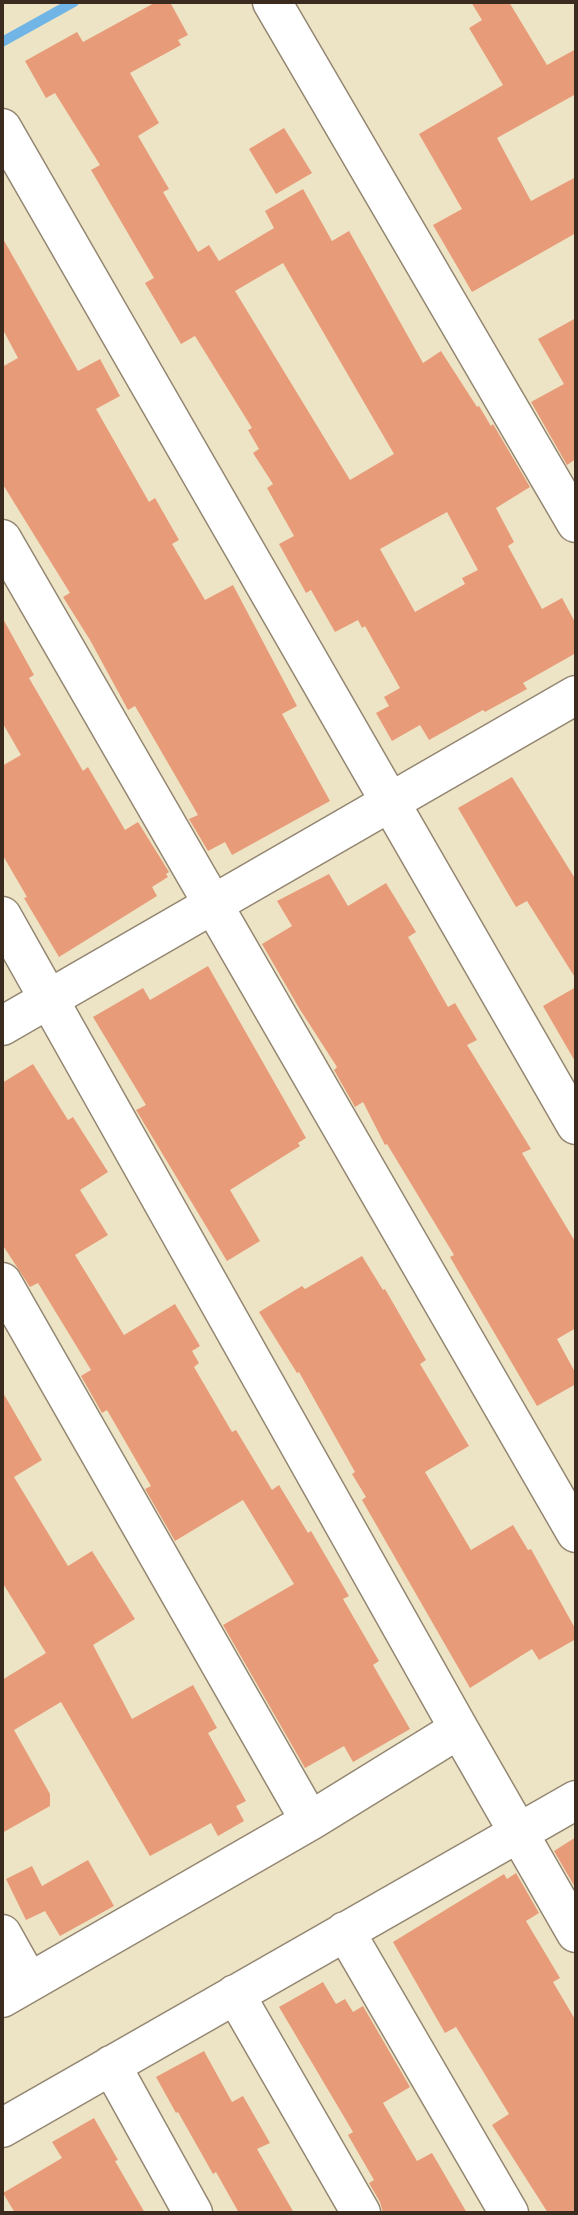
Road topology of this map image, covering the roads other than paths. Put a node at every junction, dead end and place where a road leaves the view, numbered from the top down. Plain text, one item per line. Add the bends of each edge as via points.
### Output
1 (272, 2) edge
2 (2, 128) edge
3 (576, 523) edge
4 (2, 539) edge
5 (576, 695) edge
6 (392, 802) junction
7 (214, 906) junction
8 (2, 916) edge
9 (50, 999) junction
10 (2, 1027) edge
11 (576, 1125) edge
12 (2, 1282) edge
13 (576, 1533) edge
14 (458, 1729) junction
15 (576, 1800) edge
16 (310, 1821) junction
17 (520, 1833) junction
18 (345, 1931) junction
19 (576, 1933) edge
20 (2, 1934) edge
21 (15, 1990) edge
22 (235, 1994) junction
23 (111, 2065) junction
24 (2, 2127) edge
25 (193, 2213) edge
26 (361, 2213) edge
27 (509, 2213) edge

1 - 3 street
2 - 6 street
4 - 7 street
5 - 6 street
6 - 7 street
6 - 11 street
7 - 9 street
7 - 13 street
8 - 9 street
9 - 10 street
9 - 14 street
12 - 16 street
14 - 16 street
14 - 17 street
15 - 17 street
16 - 21 street
17 - 18 street
17 - 19 street
18 - 22 street
18 - 27 street
20 - 21 street
22 - 23 street
22 - 26 street
23 - 24 street
23 - 25 street

